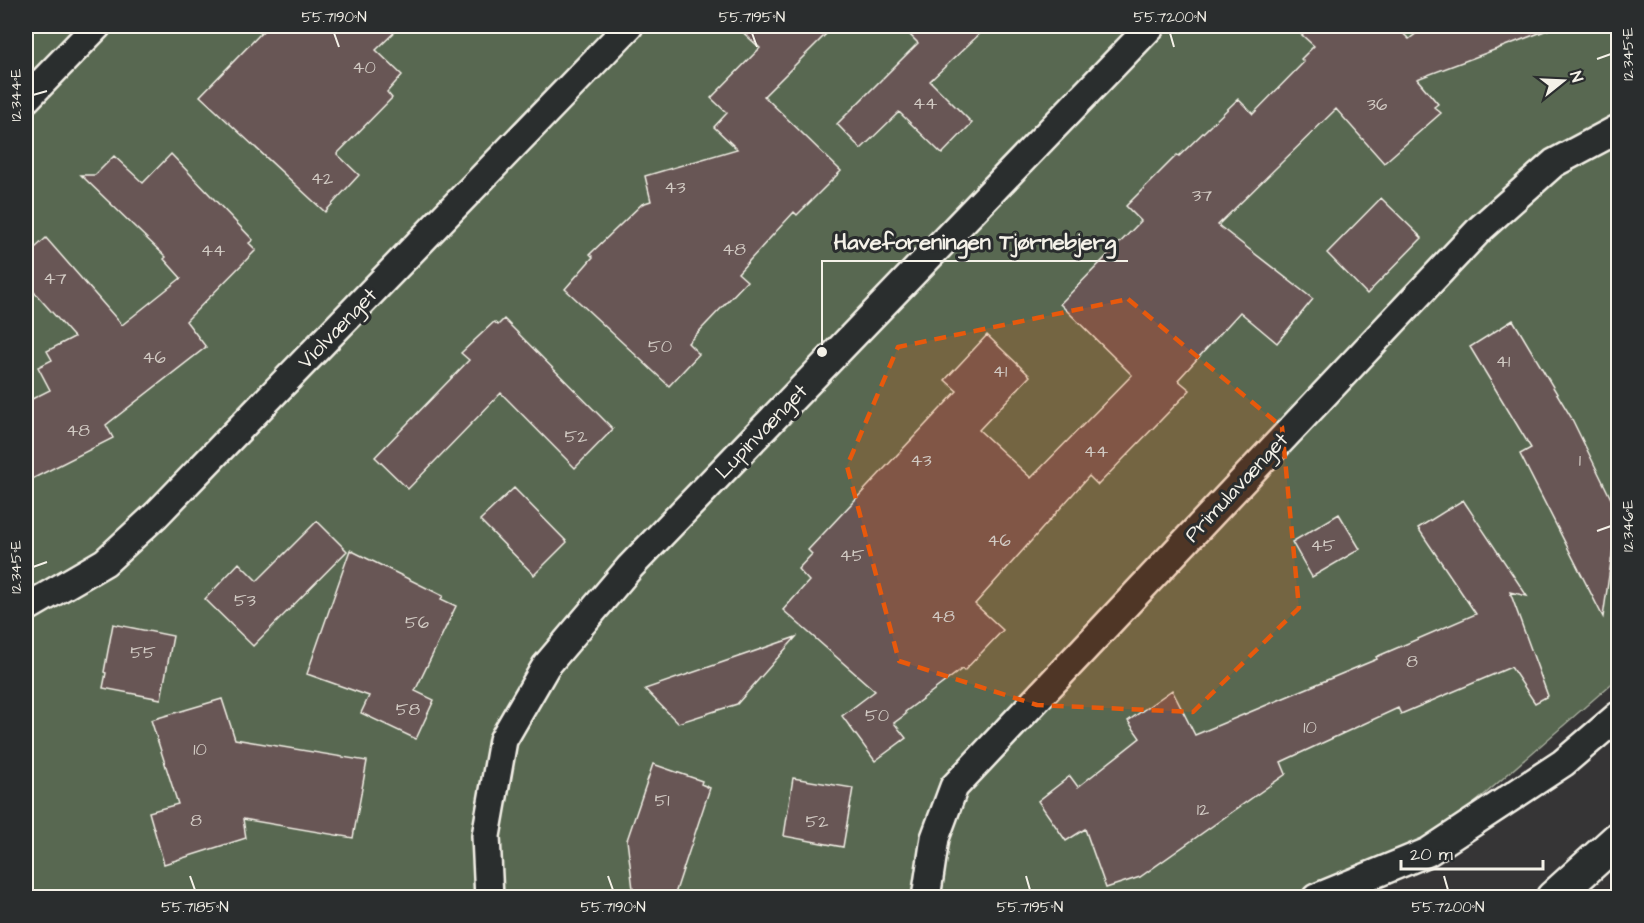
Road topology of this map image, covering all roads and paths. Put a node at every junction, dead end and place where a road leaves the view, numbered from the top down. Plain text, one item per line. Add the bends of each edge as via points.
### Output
1 (97, 26) edge
2 (629, 26) edge
3 (1151, 26) edge
4 (26, 99) edge
5 (1618, 129) edge
6 (26, 608) edge
7 (1618, 716) edge
8 (1618, 839) edge
9 (489, 897) edge
10 (926, 897) edge
11 (1316, 897) edge
12 (1553, 897) edge

1 - 4 lane
2 - 6 lane, Violvænget via 156,515 105,562
3 - 9 lane, Lupinvænget via 630,567 546,666 503,740 486,836
5 - 10 lane, Primulavænget via 1554,163 1481,228 954,786 935,838
7 - 11 lane via 1563,763 1428,852
8 - 12 street

